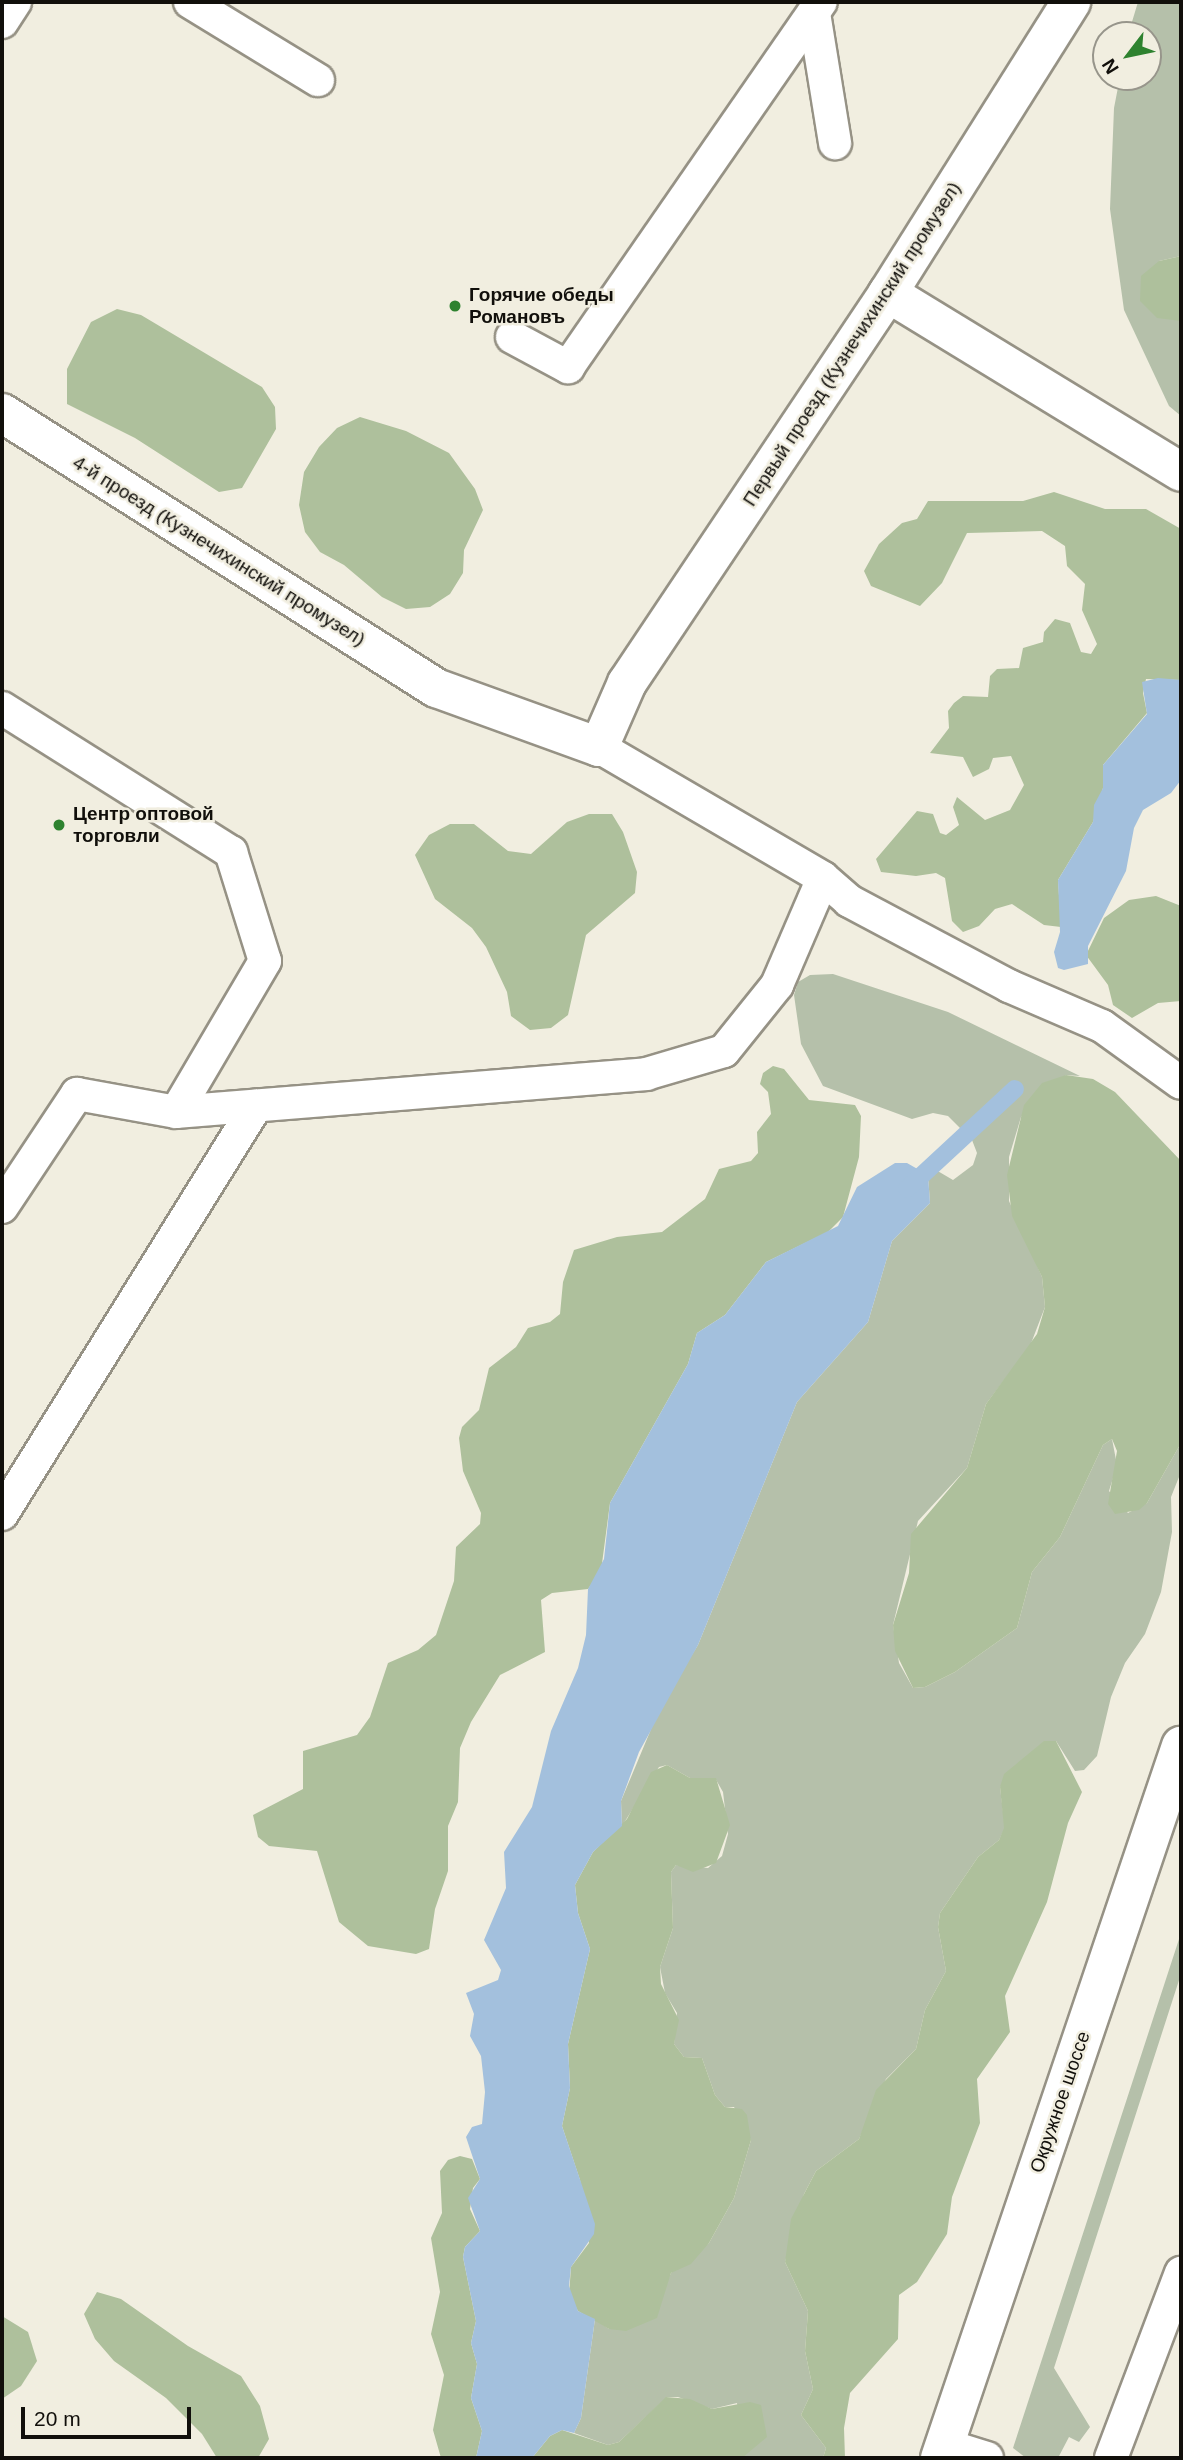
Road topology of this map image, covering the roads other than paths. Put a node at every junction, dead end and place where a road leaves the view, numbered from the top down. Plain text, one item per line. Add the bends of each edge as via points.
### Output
1 (15, 2) edge
2 (190, 2) edge
3 (1071, 2) edge
4 (818, 7) edge
5 (2, 22) edge
6 (318, 80) dead end
7 (835, 143) dead end
8 (888, 293) junction
9 (512, 337) dead end
10 (2, 414) edge
11 (1181, 472) edge
12 (2, 708) edge
13 (598, 747) junction
14 (824, 878) junction
15 (1181, 1083) edge
16 (256, 1106) junction
17 (176, 1112) junction
18 (2, 1207) edge
19 (2, 1514) edge
20 (1181, 1746) edge
21 (1174, 1792) edge
22 (1181, 2273) edge
23 (943, 2452) edge
24 (987, 2458) edge
25 (1111, 2458) edge

1 - 5 lane
2 - 6 lane
3 - 8 street, Первый проезд (Кузнечихинский промузел)
4 - 7 lane
4 - 9 lane via 568,367
8 - 11 street
8 - 13 street, Первый проезд (Кузнечихинский промузел) via 627,683
10 - 13 street, 4-й проезд (Кузнечихинский промузел) via 436,688
12 - 17 lane via 231,852 265,961
13 - 14 lane
14 - 15 lane via 849,901 1009,986 1102,1026
14 - 16 lane via 776,985 724,1051 646,1074
16 - 17 lane
16 - 19 lane
17 - 18 lane via 77,1094
20 - 21 street, Окружное шоссе
21 - 23 street, Окружное шоссе
22 - 25 lane
23 - 24 lane

